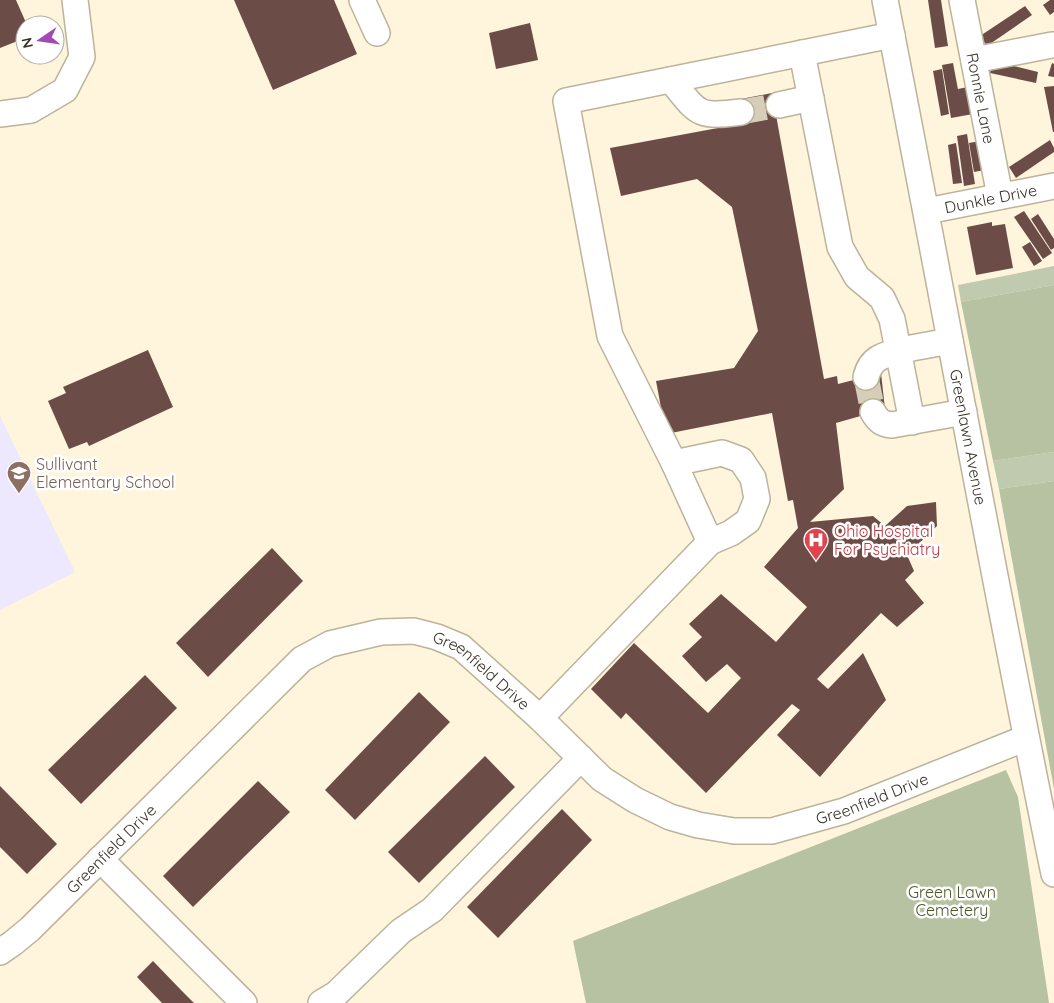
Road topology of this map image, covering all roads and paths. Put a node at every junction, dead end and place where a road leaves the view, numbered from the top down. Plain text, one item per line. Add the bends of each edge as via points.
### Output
1 (75, 0) edge
2 (362, 0) edge
3 (885, 0) edge
4 (962, 0) edge
5 (377, 32) dead end
6 (892, 35) junction
7 (1052, 45) dead end
8 (802, 53) junction
9 (974, 60) junction
10 (670, 80) junction
11 (811, 98) junction
12 (779, 105) tunnel mouth
13 (741, 112) tunnel mouth
14 (0, 114) edge
15 (1054, 186) edge
16 (1000, 196) junction
17 (927, 211) junction
18 (950, 342) junction
19 (898, 352) junction
20 (866, 377) dead end
21 (873, 412) tunnel mouth
22 (964, 412) junction
23 (912, 422) junction
24 (674, 463) junction
25 (710, 542) junction
26 (540, 718) junction
27 (1026, 738) junction
28 (581, 758) junction
29 (100, 859) junction
30 (1054, 874) edge
31 (0, 952) edge
32 (244, 1003) edge
33 (321, 1003) edge

1 - 14 street via 82,57 65,90 31,110
2 - 5 street
3 - 6 street, Greenlawn Avenue
4 - 9 street, Ronnie Lane
6 - 8 street
6 - 17 street, Greenlawn Avenue
7 - 9 street
8 - 10 street
8 - 11 street
9 - 16 street, Ronnie Lane
10 - 13 street via 696,110 720,115
10 - 24 street via 566,101 610,336
11 - 12 street
11 - 19 street via 840,247 857,277 882,298 892,319
15 - 16 street, Dunkle Drive
16 - 17 street, Dunkle Drive
17 - 18 street, Greenlawn Avenue
18 - 19 street
18 - 22 street, Greenlawn Avenue
19 - 20 street via 880,358 868,370
19 - 23 street
21 - 23 street via 883,424
22 - 23 street
22 - 27 street, Greenlawn Avenue
24 - 25 street
24 - 25 street via 722,453 741,460 753,478 757,499 748,521 730,534
25 - 26 street
26 - 28 street, Greenfield Drive
26 - 29 street, Greenfield Drive via 461,647 437,637 414,631 381,632 330,644 302,660
27 - 28 street, Greenfield Drive via 844,811 772,831 734,831 670,817 602,779
27 - 30 street, Greenlawn Avenue
28 - 33 street via 432,910 401,931 336,994
29 - 31 street, Greenfield Drive via 30,929
29 - 32 street

